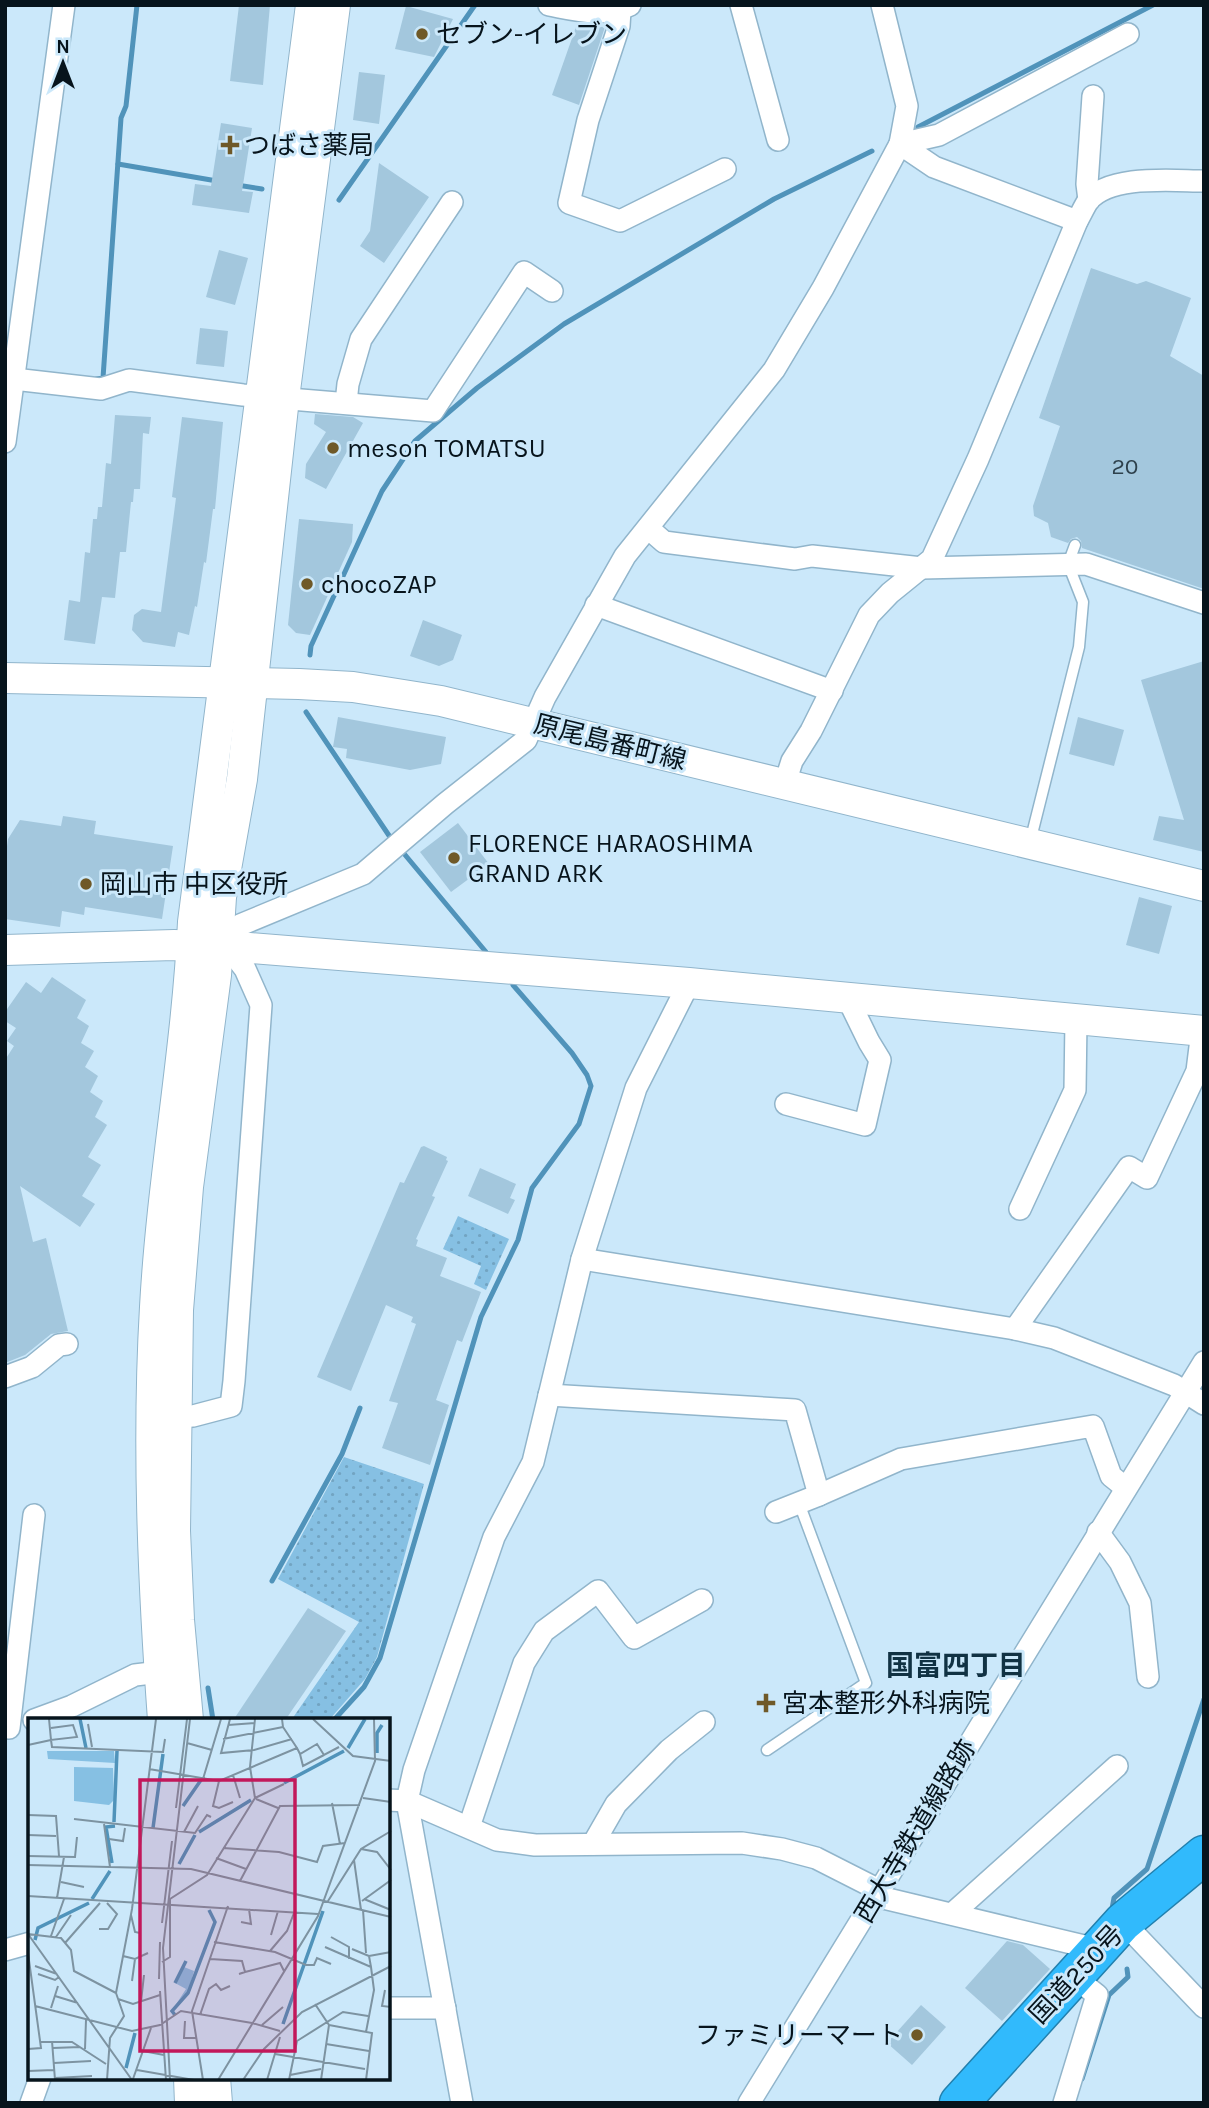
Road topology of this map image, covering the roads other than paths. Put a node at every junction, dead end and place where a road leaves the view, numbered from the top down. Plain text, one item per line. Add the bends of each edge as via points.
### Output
1 (64, 5) edge
2 (311, 5) edge
3 (335, 5) edge
4 (549, 5) edge
5 (741, 5) edge
6 (882, 5) edge
7 (625, 7) edge
8 (1128, 34) dead end
9 (1093, 96) dead end
10 (778, 141) dead end
11 (900, 144) junction
12 (725, 169) dead end
13 (1204, 181) edge
14 (1089, 200) junction
15 (452, 202) dead end
16 (1077, 221) junction
17 (552, 291) dead end
18 (9, 379) edge
19 (273, 397) junction
20 (346, 403) junction
21 (5, 442) edge
22 (648, 528) junction
23 (1072, 555) junction
24 (922, 568) junction
25 (1204, 603) edge
26 (596, 604) junction
27 (5, 678) edge
28 (238, 683) junction
29 (832, 691) junction
30 (534, 723) junction
31 (784, 786) junction
32 (1030, 845) junction
33 (1204, 886) edge
34 (213, 946) junction
35 (5, 950) edge
36 (689, 984) junction
37 (848, 999) junction
38 (1076, 1020) junction
39 (1203, 1031) edge
40 (786, 1104) dead end
41 (1020, 1209) dead end
42 (582, 1259) junction
43 (1015, 1329) junction
44 (67, 1344) dead end
45 (1204, 1362) edge
46 (5, 1377) edge
47 (1185, 1393) junction
48 (549, 1395) junction
49 (1204, 1404) edge
50 (177, 1418) junction
51 (1126, 1488) junction
52 (809, 1499) junction
53 (776, 1512) dead end
54 (34, 1515) dead end
55 (1098, 1532) junction
56 (702, 1601) dead end
57 (160, 1672) junction
58 (1148, 1677) dead end
59 (38, 1718) edge
60 (163, 1718) edge
61 (188, 1718) edge
62 (28, 1721) edge
63 (704, 1722) dead end
64 (7, 1729) edge
65 (767, 1750) dead end
66 (1117, 1766) dead end
67 (398, 1801) edge
68 (469, 1827) junction
69 (593, 1844) junction
70 (1204, 1855) edge
71 (1204, 1877) edge
72 (877, 1893) junction
73 (952, 1914) junction
74 (1130, 1928) junction
75 (28, 1944) edge
76 (5, 1950) edge
77 (1084, 1971) junction
78 (1204, 2007) edge
79 (390, 2008) edge
80 (445, 2008) junction
81 (39, 2080) edge
82 (188, 2080) edge
83 (215, 2080) edge
84 (31, 2103) edge
85 (190, 2103) edge
86 (217, 2103) edge
87 (462, 2103) edge
88 (748, 2103) edge
89 (959, 2103) edge
90 (979, 2103) edge
91 (1064, 2103) edge

1 - 18 street
2 - 19 street
3 - 19 street
4 - 7 street via 597,13
5 - 10 street
6 - 11 street via 906,106
7 - 12 street via 588,120 569,203 620,221
8 - 11 street via 939,135
9 - 14 street
11 - 16 street via 934,167
11 - 22 street via 774,370
13 - 14 street via 1142,181 1108,187
14 - 16 street
15 - 20 street via 361,339
16 - 24 street via 978,459 932,559
17 - 20 street via 524,272 433,411
18 - 19 street via 101,389 130,380
18 - 21 street
19 - 20 street
19 - 28 street
22 - 24 street via 664,542 795,559 812,556
22 - 26 street
23 - 24 street
23 - 25 street via 1086,564
23 - 32 lane via 1083,602 1079,647
24 - 29 street via 869,615
26 - 29 street
26 - 30 street
27 - 28 street, 原尾島番町線
28 - 30 street, 原尾島番町線 via 401,693
28 - 34 street via 193,922
29 - 31 street via 792,761
30 - 31 street, 原尾島番町線
30 - 34 street via 518,748 363,874 240,925
31 - 32 street, 原尾島番町線
32 - 33 street, 原尾島番町線
34 - 35 street
34 - 36 street
34 - 50 street via 216,975 188,1187 178,1310
34 - 50 street via 245,969 261,1005 234,1381 230,1406
34 - 57 street via 165,1184 155,1308 151,1534
36 - 37 street
36 - 42 street via 636,1088
37 - 38 street
37 - 40 street via 880,1060 865,1125
38 - 39 street
38 - 41 street via 1075,1090
39 - 43 street via 1197,1071 1147,1178 1129,1167
42 - 43 street
42 - 48 street
43 - 47 street via 1054,1338
44 - 46 street via 59,1345 32,1367
45 - 47 street, 西大寺鉄道線路跡
47 - 49 street
47 - 51 street, 西大寺鉄道線路跡
48 - 52 street via 795,1410
48 - 67 street via 533,1462 494,1537 414,1770
50 - 61 street via 175,1531
51 - 52 street via 1111,1476 1093,1426 901,1459
51 - 55 street, 西大寺鉄道線路跡
52 - 53 street
52 - 65 lane via 866,1683
54 - 64 street
55 - 58 street via 1120,1562 1140,1603
55 - 72 street, 西大寺鉄道線路跡
56 - 68 street via 634,1638 598,1591 544,1631 524,1663
57 - 59 street via 135,1675
57 - 60 street
62 - 64 street
63 - 69 street via 616,1804
66 - 73 street
67 - 68 street
67 - 80 street
68 - 69 street via 497,1840
69 - 72 street via 742,1843 782,1849 825,1862
70 - 74 highway, 国道250号
71 - 74 highway, 国道250号
72 - 73 street
72 - 88 street, 西大寺鉄道線路跡
73 - 77 street via 1084,1946
74 - 77 highway, 国道250号
74 - 78 street
75 - 76 street
77 - 89 highway, 国道250号
77 - 90 highway, 国道250号
77 - 91 street via 1097,1995
79 - 80 street
80 - 87 street
81 - 84 street
82 - 85 street
83 - 86 street

